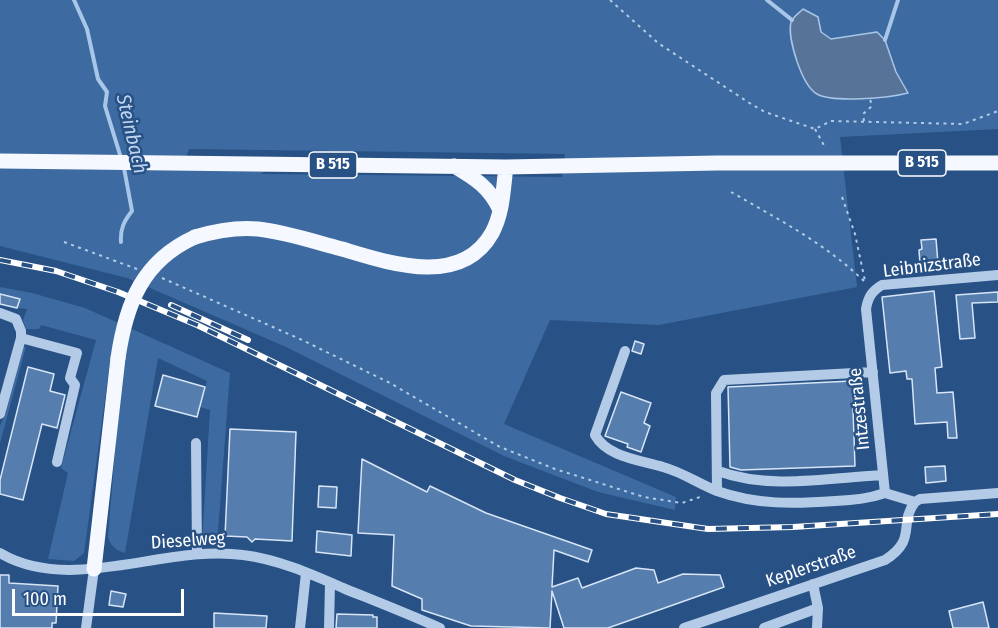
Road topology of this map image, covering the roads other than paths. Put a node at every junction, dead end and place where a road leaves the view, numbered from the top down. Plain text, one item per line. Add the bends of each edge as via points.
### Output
1 (0, 162) edge
2 (998, 163) edge
3 (454, 166) junction
4 (506, 167) junction
5 (500, 210) junction
6 (998, 275) edge
7 (869, 296) joint
8 (0, 313) edge
9 (21, 338) junction
10 (625, 351) dead end
11 (873, 372) junction
12 (4, 382) edge
13 (0, 414) edge
14 (196, 443) dead end
15 (57, 462) dead end
16 (718, 471) junction
17 (883, 475) junction
18 (717, 491) junction
19 (885, 493) junction
20 (998, 493) edge
21 (915, 502) junction
22 (0, 553) edge
23 (197, 554) junction
24 (94, 569) junction
25 (306, 573) junction
26 (330, 582) junction
27 (813, 584) junction
28 (818, 608) junction
29 (86, 628) edge
30 (300, 628) edge
31 (329, 628) edge
32 (440, 628) edge
33 (684, 628) edge
34 (764, 628) edge
35 (817, 628) edge

1 - 3 main road, B 515
2 - 4 main road, B 515
3 - 4 main road, B 515
3 - 5 main road via 484,185
4 - 5 main road
5 - 24 main road, bridge via 493,232 477,251 459,262 438,267 379,260 258,229 225,230 195,237 168,252 139,286 125,323
6 - 7 street, Leibnizstraße via 882,285
7 - 11 street, Intzestraße via 866,309
8 - 9 street via 15,319
9 - 12 street
9 - 15 street via 77,352 70,378 75,385
10 - 18 street via 595,435 600,445 666,467
11 - 16 street via 724,380 716,393
11 - 17 street, Intzestraße
12 - 13 street
14 - 23 street
16 - 17 street via 774,482
16 - 18 street
17 - 19 street, Intzestraße
18 - 19 street via 747,500 804,503 870,499
19 - 21 street
20 - 21 street via 920,498
21 - 27 street, Keplerstraße via 898,551 885,560
22 - 24 street, Dieselweg via 47,570
23 - 24 street, Dieselweg
23 - 25 street, Dieselweg via 244,555
24 - 29 street
25 - 26 street, Dieselweg
25 - 30 street
26 - 31 street
26 - 32 street, Dieselweg
27 - 28 street
27 - 33 street, Keplerstraße
28 - 34 street
28 - 35 street

